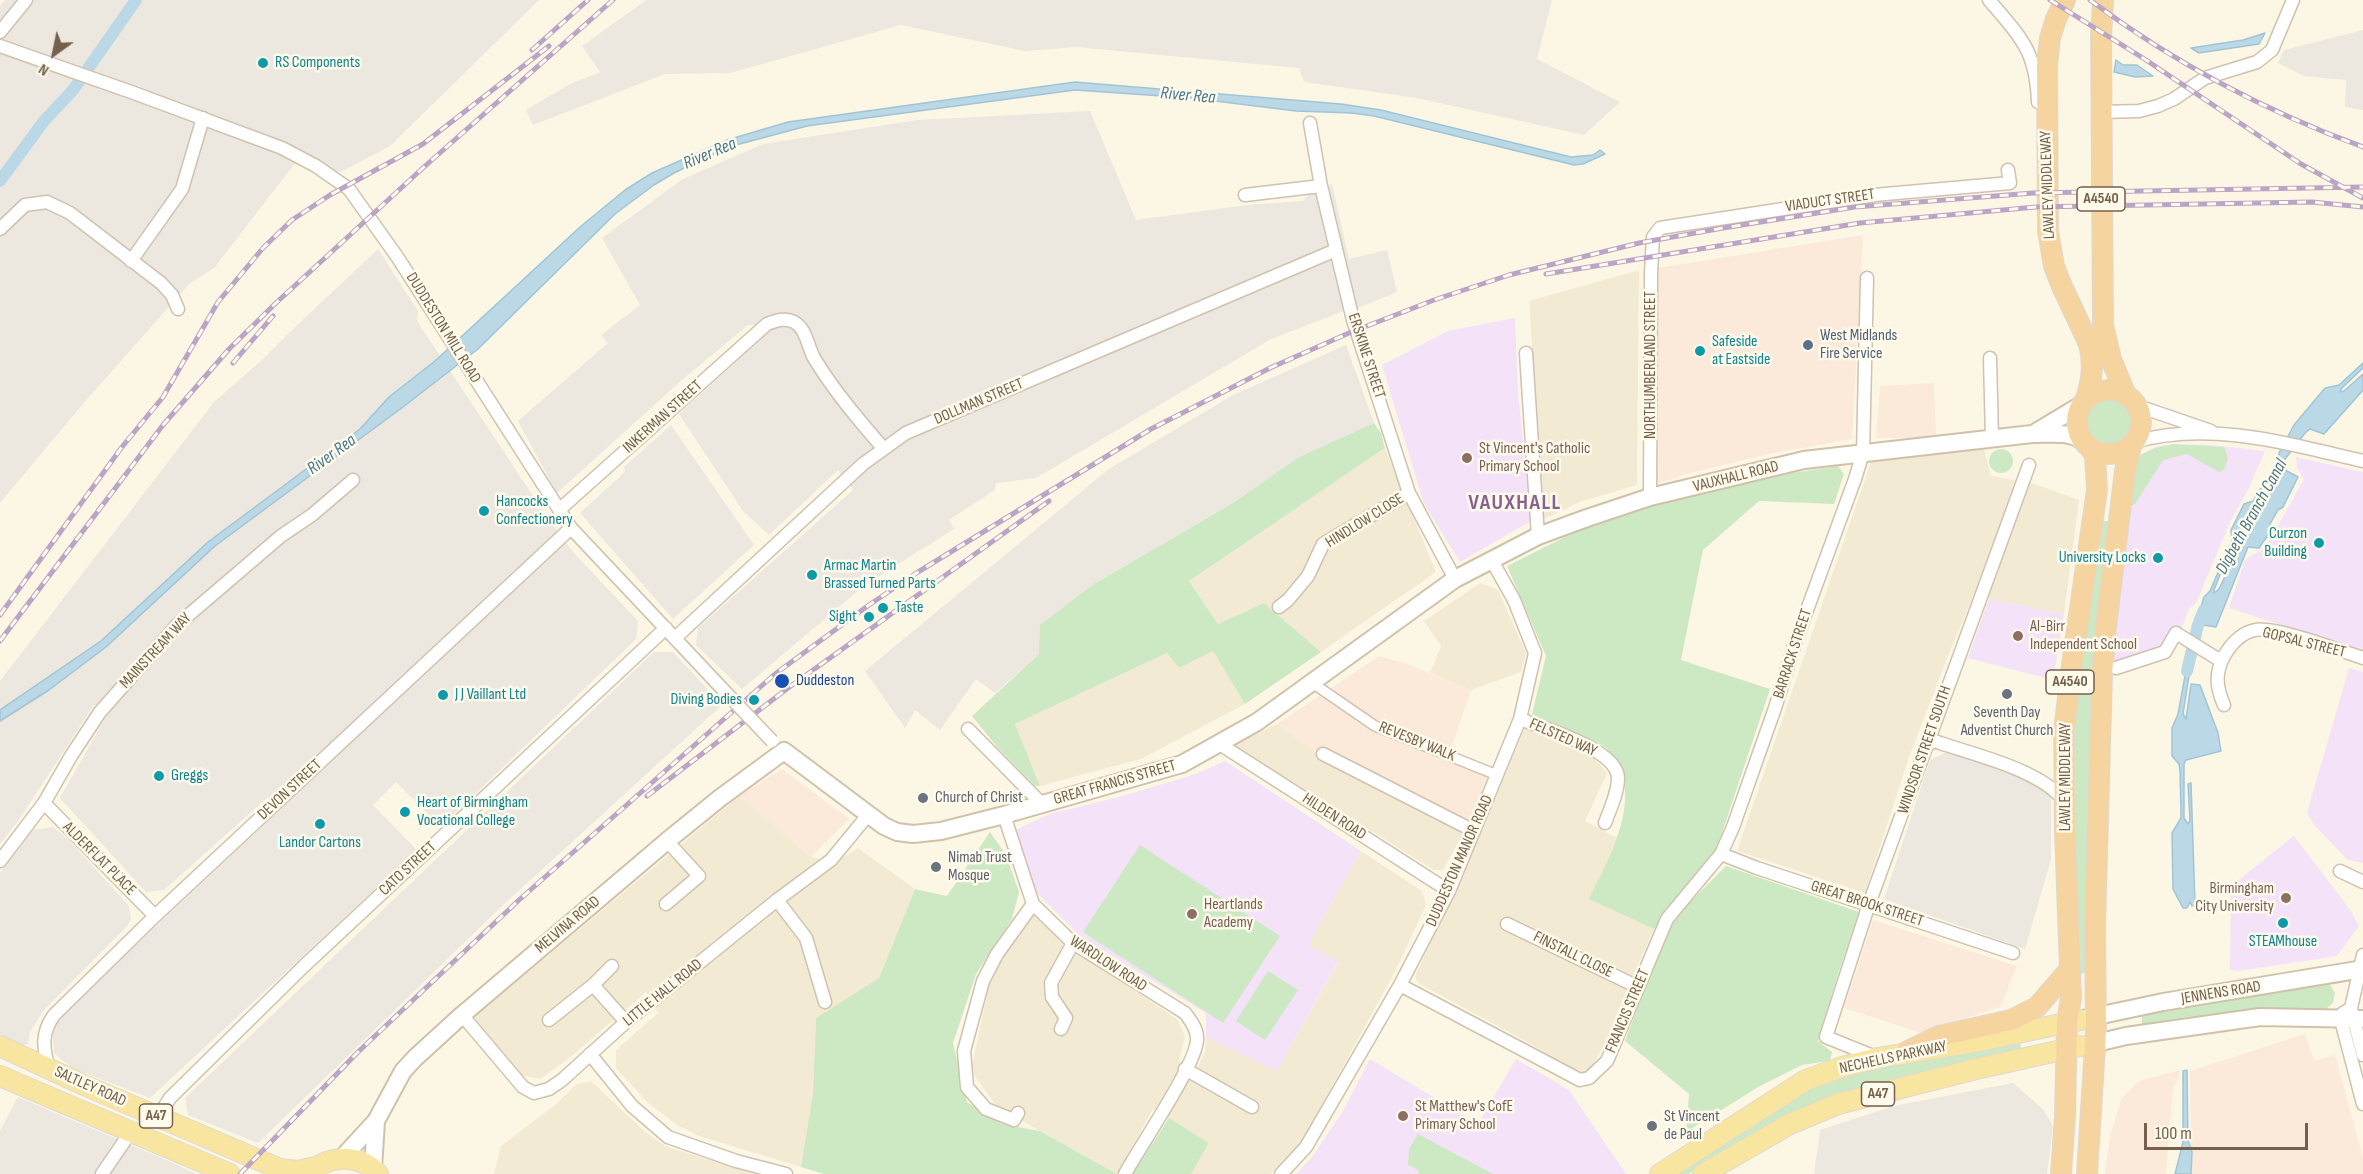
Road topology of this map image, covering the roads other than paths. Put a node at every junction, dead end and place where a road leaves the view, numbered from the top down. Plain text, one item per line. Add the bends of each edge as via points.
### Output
1 (26, 0) edge
2 (1989, 0) edge
3 (2065, 0) edge
4 (2103, 0) edge
5 (2293, 0) edge
6 (0, 32) edge
7 (0, 46) edge
8 (2101, 112) junction
9 (203, 118) junction
10 (1310, 123) dead end
11 (2009, 177) dead end
12 (1321, 186) junction
13 (2047, 189) junction
14 (1245, 195) dead end
15 (0, 229) edge
16 (1655, 234) joint
17 (1336, 250) junction
18 (131, 261) junction
19 (1867, 278) dead end
20 (178, 309) dead end
21 (1526, 353) dead end
22 (1990, 358) dead end
23 (2132, 400) junction
24 (2083, 402) junction
25 (2218, 433) junction
26 (2032, 434) junction
27 (1992, 438) junction
28 (2087, 444) junction
29 (2133, 444) junction
30 (883, 448) junction
31 (1863, 453) junction
32 (2363, 460) edge
33 (2029, 465) dead end
34 (353, 480) dead end
35 (1409, 493) junction
36 (1650, 497) junction
37 (559, 510) junction
38 (571, 528) junction
39 (1538, 536) junction
40 (1491, 558) junction
41 (1455, 579) junction
42 (1279, 608) dead end
43 (666, 628) junction
44 (675, 638) junction
45 (2363, 658) edge
46 (2222, 661) junction
47 (2116, 668) dead end
48 (1311, 682) junction
49 (2224, 705) dead end
50 (1520, 719) junction
51 (968, 729) dead end
52 (1218, 743) junction
53 (778, 746) junction
54 (1927, 746) junction
55 (1323, 754) dead end
56 (2064, 769) junction
57 (1497, 775) junction
58 (2035, 776) junction
59 (2064, 801) junction
60 (44, 803) junction
61 (1042, 804) junction
62 (868, 815) junction
63 (1004, 815) junction
64 (1605, 823) dead end
65 (1474, 831) junction
66 (667, 841) junction
67 (1721, 854) junction
68 (0, 861) edge
69 (2340, 871) dead end
70 (2363, 882) edge
71 (1449, 891) junction
72 (777, 900) junction
73 (666, 904) dead end
74 (1033, 904) junction
75 (1869, 904) junction
76 (155, 916) junction
77 (1507, 924) dead end
78 (1073, 943) junction
79 (2013, 953) dead end
80 (612, 966) dead end
81 (2070, 969) junction
82 (2361, 970) edge
83 (593, 985) junction
84 (1400, 985) junction
85 (1638, 987) junction
86 (825, 1002) dead end
87 (462, 1015) junction
88 (2352, 1016) edge
89 (549, 1020) dead end
90 (1066, 1020) dead end
91 (626, 1022) junction
92 (2081, 1033) junction
93 (0, 1046) edge
94 (1906, 1053) junction
95 (590, 1054) junction
96 (2363, 1055) edge
97 (1878, 1058) junction
98 (49, 1069) junction
99 (1185, 1069) junction
100 (0, 1076) edge
101 (2363, 1104) edge
102 (1252, 1107) dead end
103 (158, 1117) junction
104 (1015, 1120) dead end
105 (376, 1121) junction
106 (132, 1130) junction
107 (342, 1158) junction
108 (312, 1171) edge
109 (376, 1172) edge
110 (102, 1174) edge
111 (230, 1174) edge
112 (786, 1174) edge
113 (1125, 1174) edge
114 (1281, 1174) edge
115 (1660, 1174) edge
116 (1703, 1174) edge
117 (2061, 1174) edge
118 (2087, 1174) edge

1 - 6 street
2 - 13 street via 2024,43 2036,70 2039,158
3 - 13 highway, LAWLEY MIDDLEWAY / A4540 via 2050,38 2046,66
4 - 8 highway, A4540
5 - 8 street via 2272,50 2257,62 2205,78 2158,106
7 - 9 street, DUDDESTON MILL ROAD
8 - 23 highway, A4540 via 2103,325 2111,359
9 - 18 street via 182,189
9 - 37 street, DUDDESTON MILL ROAD via 282,148 349,189 398,258
10 - 12 street, ERSKINE STREET
11 - 16 street, VIADUCT STREET via 1664,226
12 - 14 street
12 - 17 street, ERSKINE STREET
13 - 24 highway, LAWLEY MIDDLEWAY / A4540 via 2054,266 2092,356 2093,378
15 - 18 street via 25,205 47,202 70,213
16 - 36 street, NORTHUMBERLAND STREET via 1651,273
17 - 30 street, DOLLMAN STREET via 906,433
17 - 35 street, ERSKINE STREET via 1353,320
18 - 20 street via 161,283
19 - 31 street, BARRACK STREET
21 - 39 street
22 - 27 street
23 - 24 highway via 2109,389 2092,394
23 - 25 street
23 - 29 highway, A4540 via 2141,413 2141,429
24 - 26 main road, VAUXHALL ROAD
24 - 28 highway, A4540 via 2077,423
25 - 29 street via 2176,435
25 - 32 street
26 - 27 main road, VAUXHALL ROAD
26 - 28 main road, VAUXHALL ROAD via 2075,436
27 - 31 main road, VAUXHALL ROAD
28 - 29 highway via 2100,453 2111,454
28 - 56 highway, LAWLEY MIDDLEWAY / A4540 via 2095,455 2097,490 2064,731
29 - 92 highway, LAWLEY MIDDLEWAY / A4540 via 2125,471 2106,626 2095,927
30 - 37 street, INKERMAN STREET via 833,390 801,328 793,321 780,320 767,324
30 - 44 street, DOLLMAN STREET
31 - 36 main road, VAUXHALL ROAD via 1804,460
31 - 67 street, BARRACK STREET
33 - 54 street, WINDSOR STREET SOUTH
34 - 60 street, MAINSTREAM WAY via 177,625 100,712
35 - 41 street, ERSKINE STREET
35 - 42 street, HINDLOW CLOSE via 1323,544 1308,576
36 - 39 main road, VAUXHALL ROAD
37 - 38 street, DUDDESTON MILL ROAD
38 - 43 street, DUDDESTON MILL ROAD
38 - 76 street, DEVON STREET
39 - 40 main road, VAUXHALL ROAD
40 - 41 main road, VAUXHALL ROAD
40 - 50 street, DUDDESTON MANOR ROAD via 1514,600 1535,653
41 - 48 main road, GREAT FRANCIS STREET
43 - 44 street, DUDDESTON MILL ROAD
43 - 103 street, CATO STREET via 304,966 170,1098
44 - 53 street, DUDDESTON MILL ROAD, bridge
45 - 46 street, GOPSAL STREET via 2259,629 2236,640
46 - 47 street via 2176,633 2165,652
46 - 49 street via 2216,675
48 - 52 main road, GREAT FRANCIS STREET via 1257,722
48 - 57 street, REVESBY WALK via 1375,726
50 - 57 street, DUDDESTON MANOR ROAD
50 - 64 street, FELSTED WAY via 1596,751 1608,760 1618,776
51 - 61 street
52 - 61 main road, GREAT FRANCIS STREET via 1182,764
52 - 71 street, HILDEN ROAD
53 - 62 main road, GREAT FRANCIS STREET
53 - 66 main road, MELVINA ROAD
54 - 58 street via 1935,741
54 - 75 street, WINDSOR STREET SOUTH
55 - 65 street
56 - 58 street
56 - 59 highway, LAWLEY MIDDLEWAY / A4540
57 - 65 street, DUDDESTON MANOR ROAD
58 - 59 street
59 - 81 highway, LAWLEY MIDDLEWAY / A4540
60 - 68 street, MAINSTREAM WAY
60 - 76 street, ALDERFLAT PLACE
61 - 63 main road, GREAT FRANCIS STREET
62 - 63 main road, GREAT FRANCIS STREET via 897,832 914,834
62 - 72 street, LITTLE HALL ROAD via 831,860
63 - 74 street, WARDLOW ROAD
65 - 71 street, DUDDESTON MANOR ROAD
66 - 73 street via 699,876
66 - 87 main road, MELVINA ROAD
67 - 75 street, GREAT BROOK STREET
67 - 85 street, FRANCIS STREET via 1667,919
69 - 70 street
71 - 84 street, DUDDESTON MANOR ROAD
72 - 86 street via 806,938
72 - 91 street, LITTLE HALL ROAD
74 - 78 street, WARDLOW ROAD
74 - 104 street via 982,981 964,1051 968,1087 986,1109
75 - 79 street, GREAT BROOK STREET
75 - 97 street, WINDSOR STREET SOUTH via 1826,1037
76 - 98 street, DEVON STREET via 54,1015 44,1036
77 - 85 street, FINSTALL CLOSE
78 - 90 street via 1051,983 1052,997
78 - 99 street, WARDLOW ROAD via 1185,1013 1198,1039
80 - 83 street
81 - 92 highway, LAWLEY MIDDLEWAY / A4540 via 2071,998
81 - 94 highway via 2037,1007 2011,1020 1939,1036
82 - 88 street
82 - 92 main road, JENNENS ROAD via 2163,1002
83 - 89 street
83 - 91 street
84 - 85 street, FRANCIS STREET via 1580,1080 1607,1060
84 - 114 street, DUDDESTON MANOR ROAD via 1306,1148
87 - 95 street, LITTLE HALL ROAD via 523,1087 534,1093 562,1080
87 - 105 main road, MELVINA ROAD via 403,1071
88 - 92 main road, JENNENS ROAD via 2260,1017 2126,1036
88 - 96 street
88 - 101 street
91 - 95 street, LITTLE HALL ROAD
92 - 94 main road, NECHELLS PARKWAY / A47 via 1970,1042
92 - 116 main road, NECHELLS PARKWAY / A47 via 1976,1069 1838,1104 1790,1124
92 - 117 highway, A4540
92 - 118 highway, A4540 via 2092,1119
93 - 98 main road, SALTLEY ROAD / A47
94 - 97 main road, NECHELLS PARKWAY / A47
95 - 112 street via 632,1106 668,1137
97 - 115 main road, NECHELLS PARKWAY / A47 via 1806,1080
98 - 103 main road, SALTLEY ROAD / A47
99 - 102 street via 1237,1106
99 - 113 street, WARDLOW ROAD
100 - 106 main road, SALTLEY ROAD / A47
103 - 108 main road, SALTLEY ROAD / A47 via 280,1169
105 - 107 main road, MELVINA ROAD
105 - 109 main road, MELVINA ROAD
106 - 110 street
106 - 111 main road, SALTLEY ROAD / A47
107 - 108 main road, A47 via 327,1161
107 - 109 main road via 364,1163

